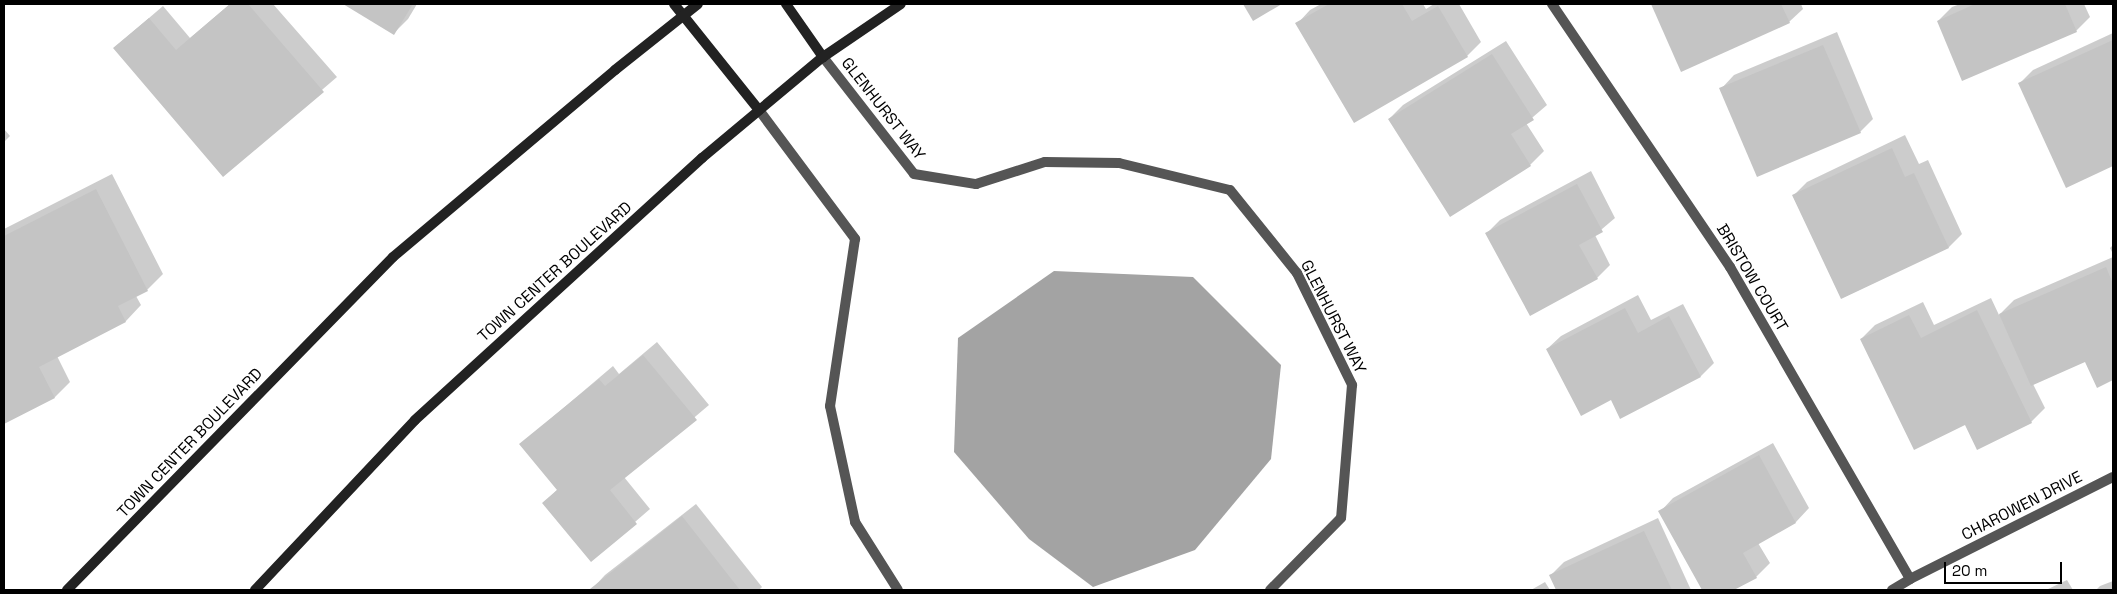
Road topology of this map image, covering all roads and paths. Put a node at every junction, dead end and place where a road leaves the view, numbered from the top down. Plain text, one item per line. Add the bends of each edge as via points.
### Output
1 (674, 4) edge
2 (698, 4) edge
3 (786, 4) edge
4 (901, 4) edge
5 (1552, 4) edge
6 (683, 15) junction
7 (823, 57) junction
8 (759, 110) junction
9 (2113, 477) edge
10 (1910, 578) junction
11 (67, 590) edge
12 (255, 590) edge
13 (898, 590) edge
14 (1270, 590) edge
15 (1892, 590) edge

1 - 6 street
2 - 6 street, TOWN CENTER BOULEVARD
3 - 7 street
4 - 7 street, TOWN CENTER BOULEVARD
5 - 10 street, BRISTOW COURT via 1730,267
6 - 8 street
6 - 11 street, TOWN CENTER BOULEVARD via 393,257
7 - 8 street, TOWN CENTER BOULEVARD
7 - 14 street, GLENHURST WAY via 914,174 976,184 1045,162 1119,163 1230,190 1297,273 1352,385 1341,518
8 - 12 street, TOWN CENTER BOULEVARD via 708,152 415,420
8 - 13 street via 855,239 830,406 855,522
9 - 10 street, CHAROWEN DRIVE
10 - 15 street, CHAROWEN DRIVE

